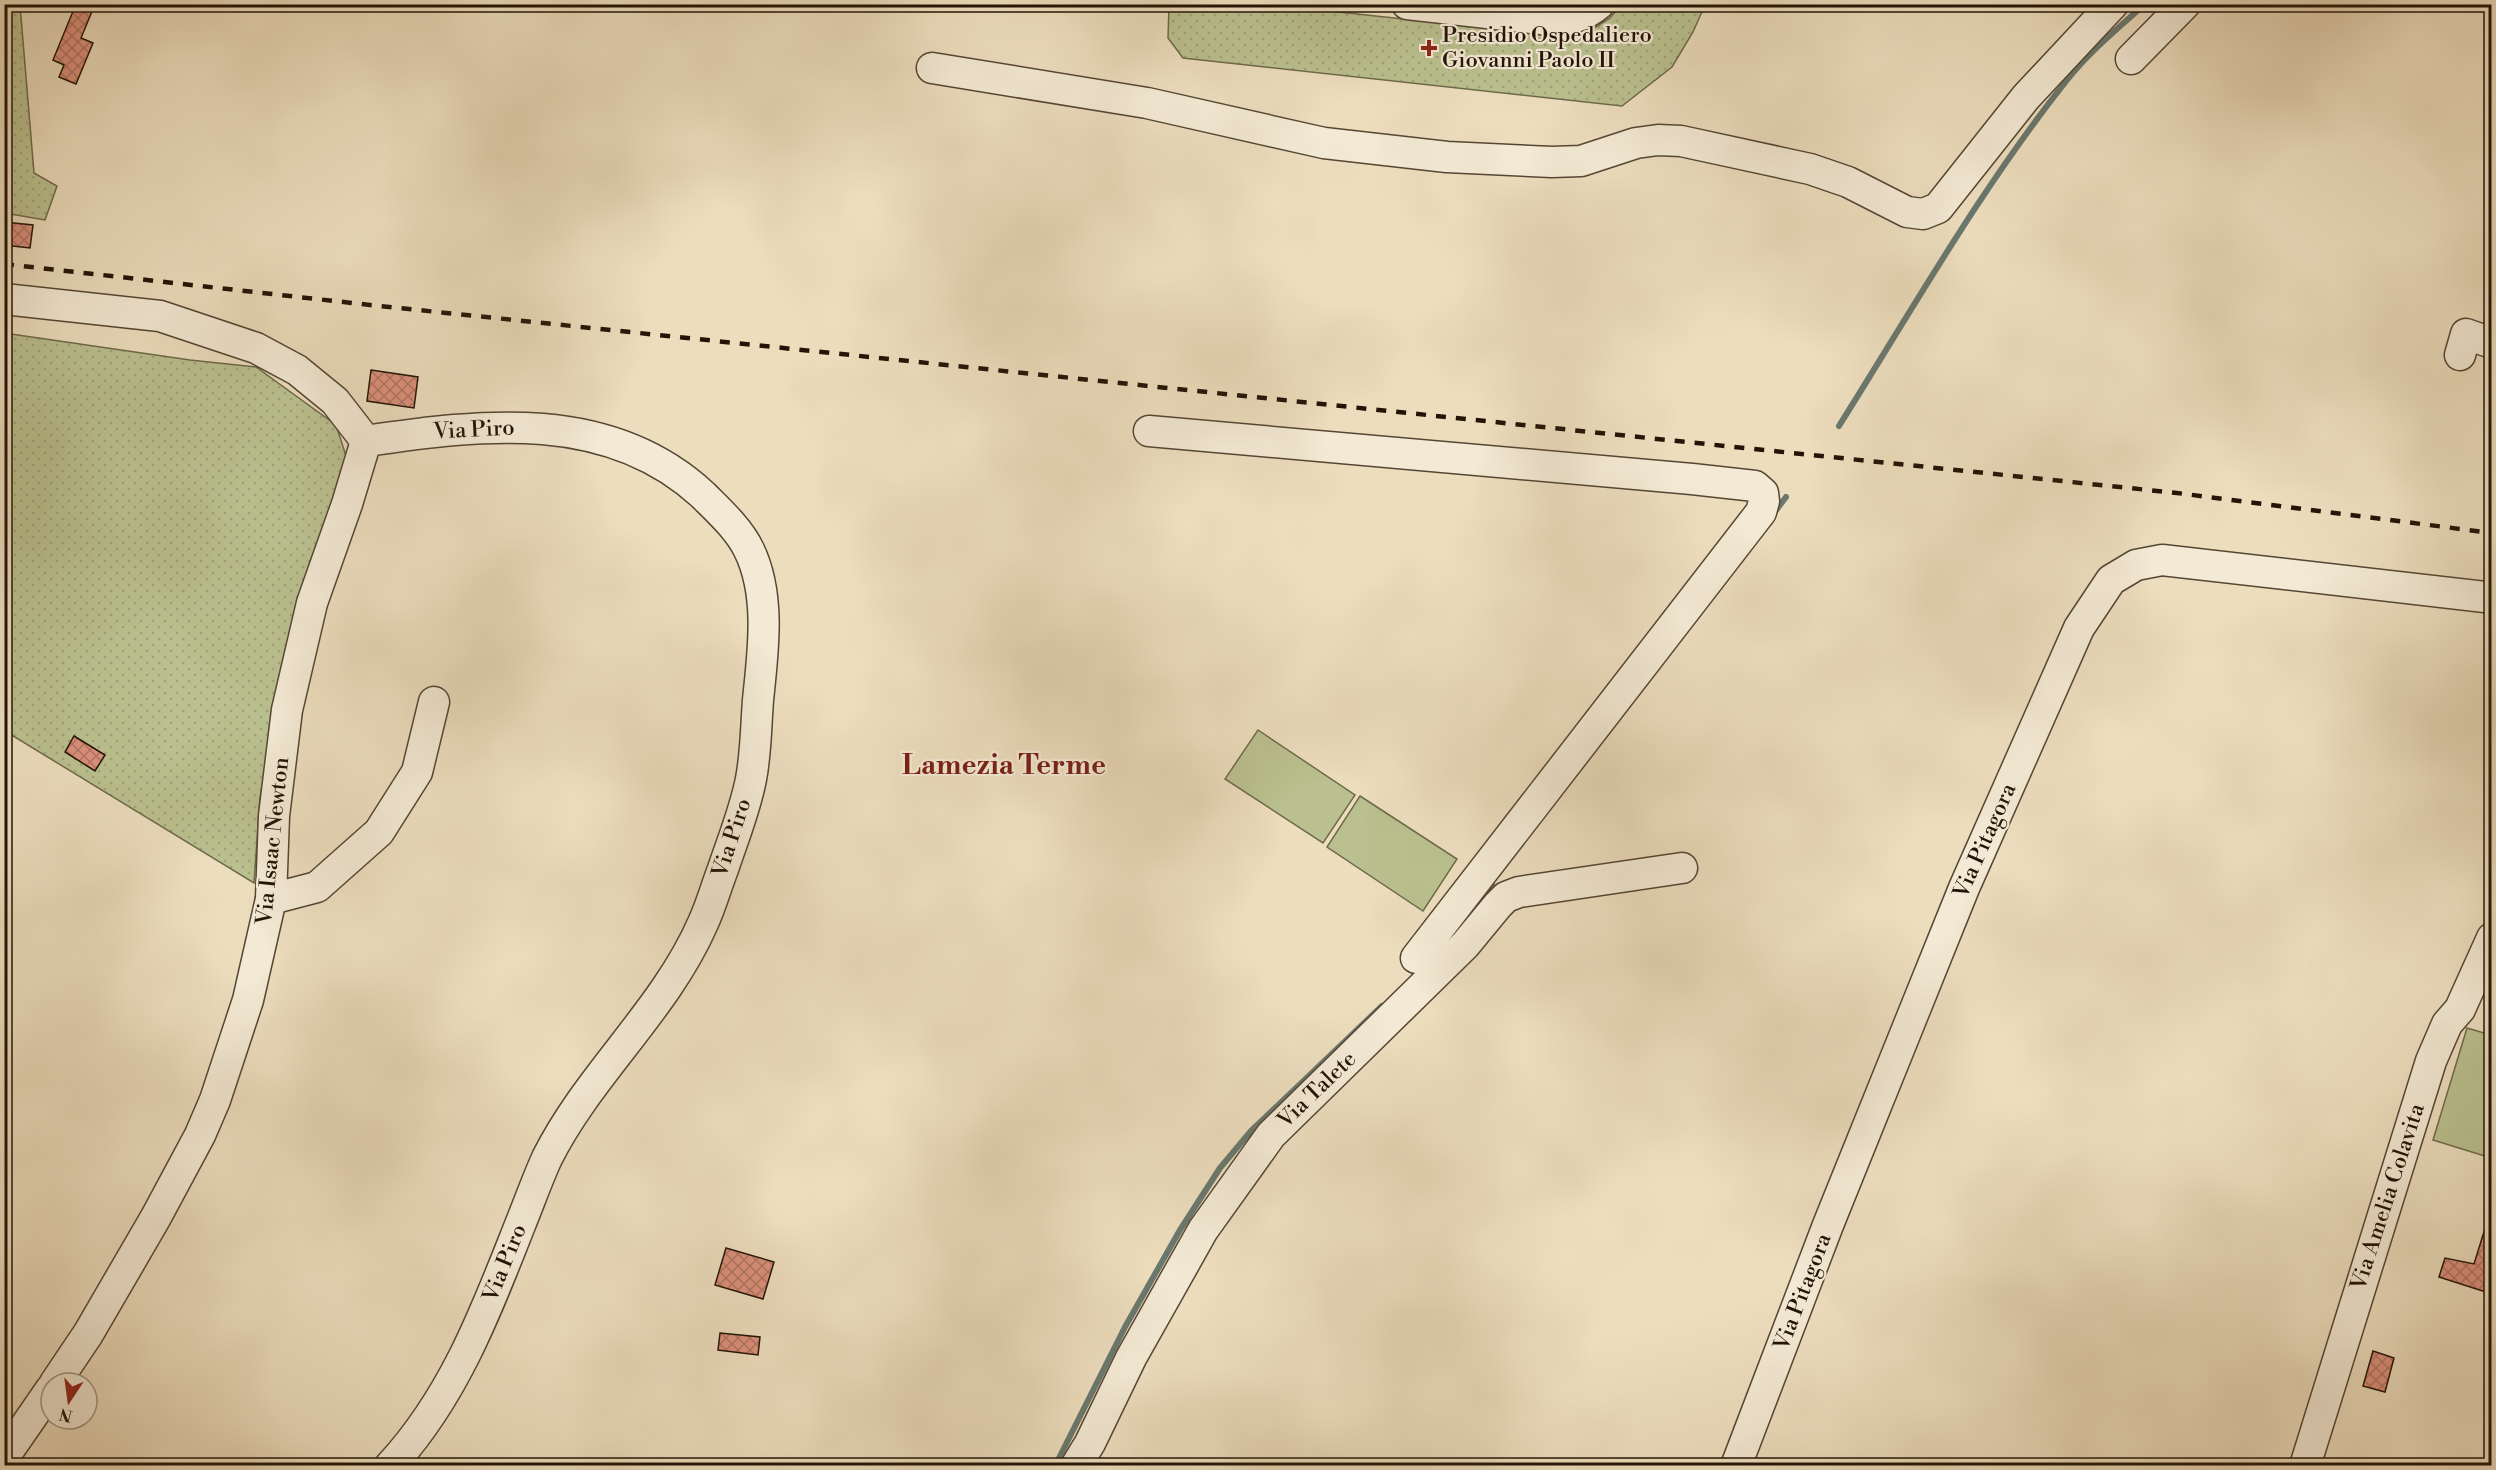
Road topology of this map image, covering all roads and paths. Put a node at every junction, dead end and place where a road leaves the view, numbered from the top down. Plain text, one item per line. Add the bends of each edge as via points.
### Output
1 (1407, 4) edge
2 (1599, 4) edge
3 (2113, 4) edge
4 (2185, 4) edge
5 (2131, 59) dead end
6 (932, 68) dead end
7 (4, 299) edge
8 (2492, 344) edge
9 (2460, 355) dead end
10 (1149, 431) dead end
11 (366, 441) junction
12 (2485, 597) dead end
13 (434, 702) dead end
14 (1682, 868) dead end
15 (1479, 877) junction
16 (1506, 897) junction
17 (271, 898) junction
18 (2492, 938) edge
19 (1416, 958) dead end
20 (63, 1371) edge
21 (39, 1406) edge
22 (4, 1457) edge
23 (390, 1466) edge
24 (1076, 1466) edge
25 (1736, 1466) edge
26 (2305, 1466) edge

1 - 2 street via 1550,20 1585,15
3 - 6 street via 2026,97 1938,208 1923,214 1907,212 1848,182 1810,169 1681,141 1636,143 1581,160 1552,162 1447,157 1324,143 1147,103
4 - 5 street
7 - 11 street via 160,316 256,348 297,370 335,401
8 - 9 street via 2466,334
10 - 15 street via 1702,480 1755,486 1763,493 1761,512
11 - 17 street, Via Isaac Newton via 312,603 287,710 274,816
11 - 23 street, Via Piro via 423,432 518,426 572,431 635,449 685,479 724,514 749,549 759,581 764,636 752,776 704,923 637,1031 590,1091 547,1159 459,1368 435,1408
12 - 25 street, Via Pitagora via 2162,560 2136,565 2112,580 2079,628 1964,888
13 - 17 street via 417,772 379,832 317,887
14 - 16 street
15 - 16 street
15 - 19 street
16 - 24 street, Via Talete via 1465,945 1271,1136 1203,1230
17 - 20 street, Via Isaac Newton via 248,1000 200,1135
18 - 26 street, Via Amelia Colavita via 2431,1061
21 - 22 street

